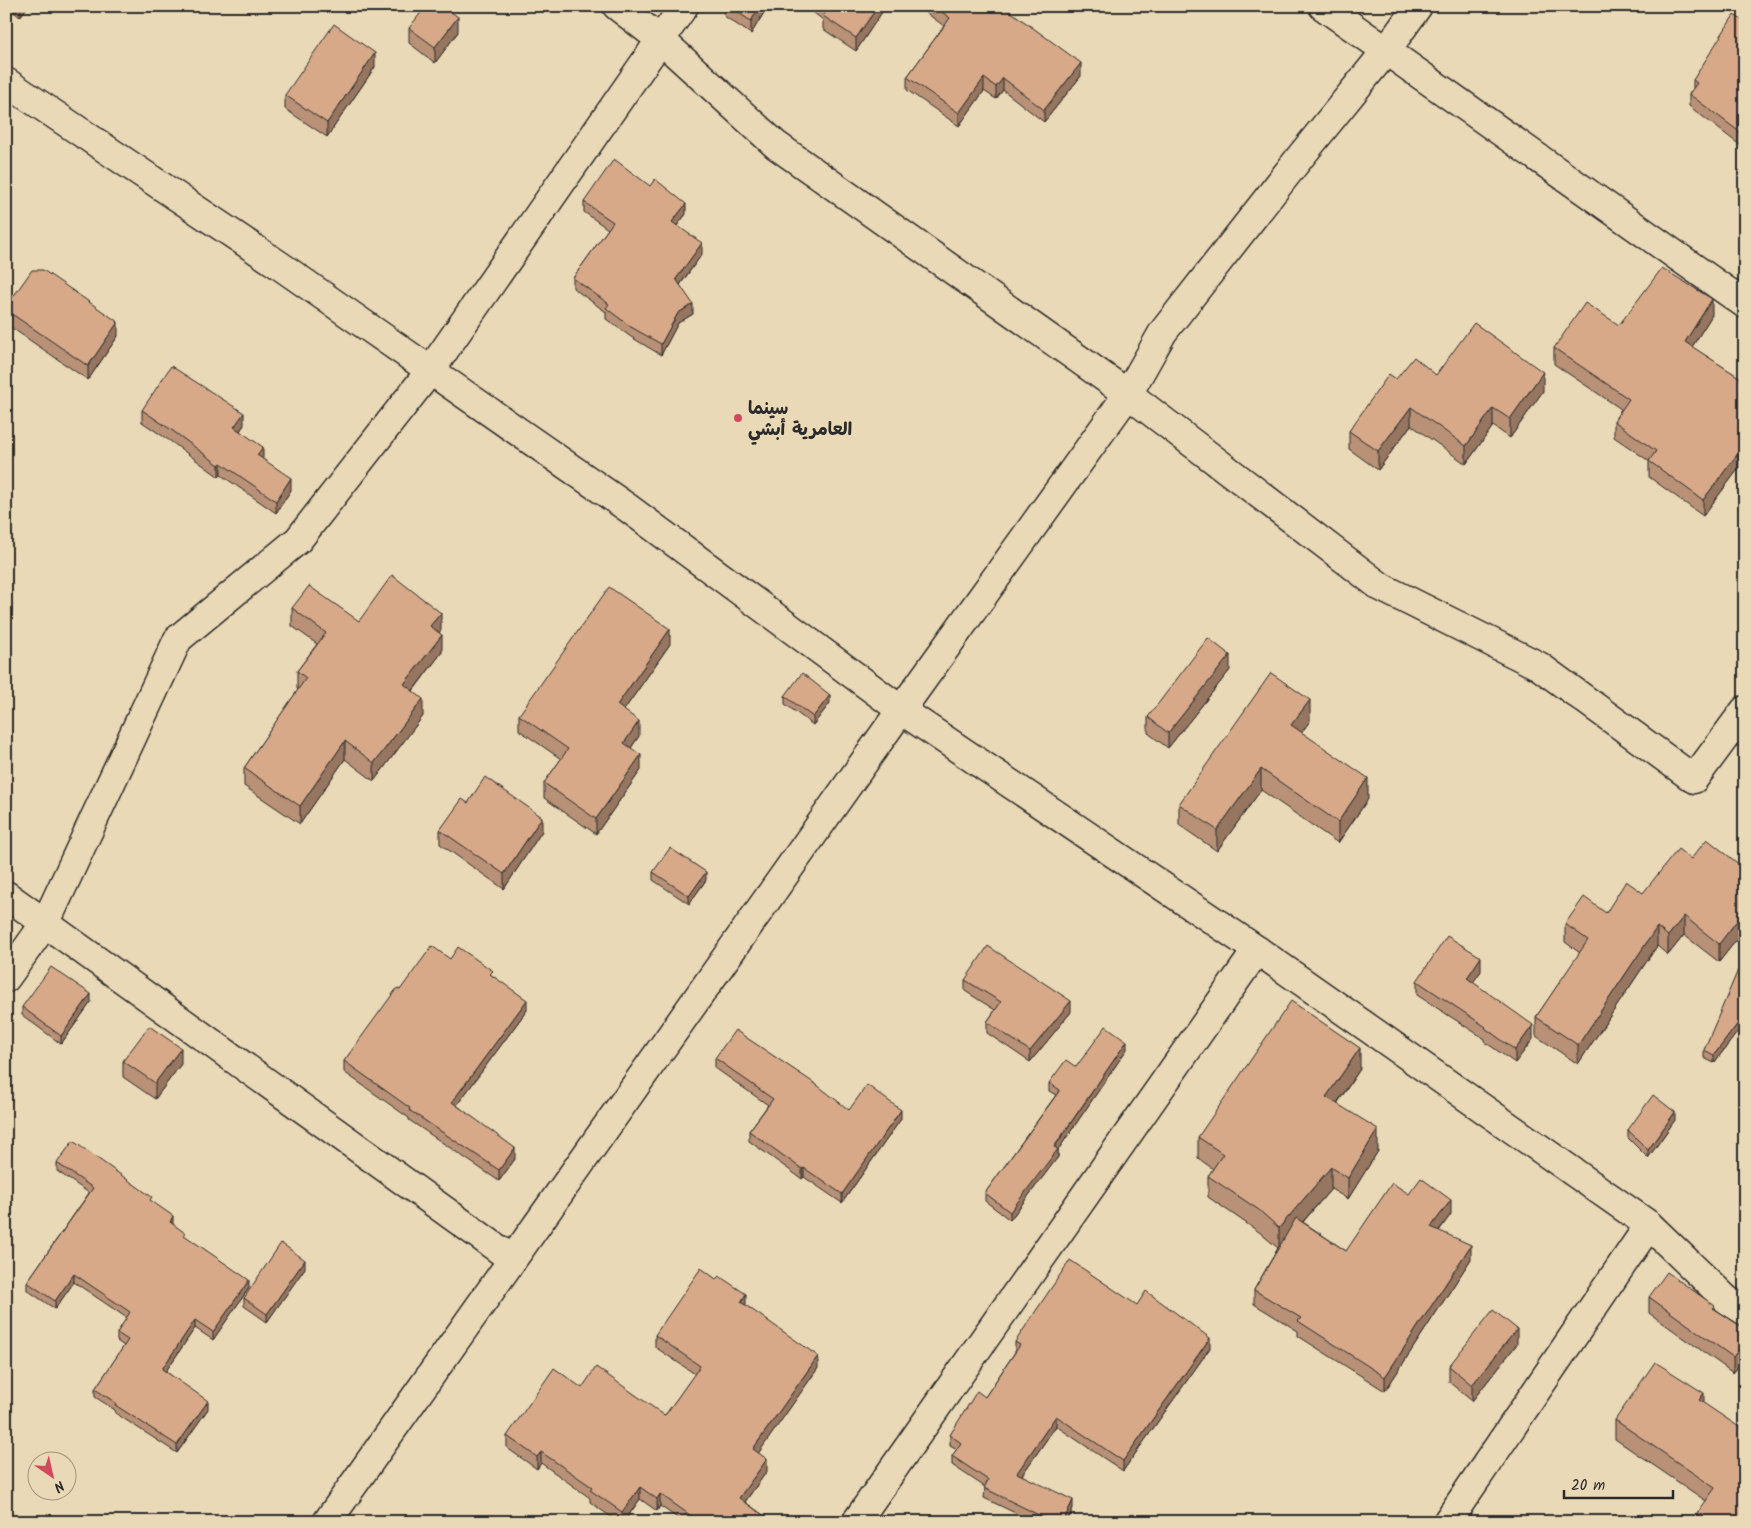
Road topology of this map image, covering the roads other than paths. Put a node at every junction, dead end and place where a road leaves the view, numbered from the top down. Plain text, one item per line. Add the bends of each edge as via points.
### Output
1 (617, 6) edge
2 (684, 6) edge
3 (1323, 6) edge
4 (1418, 6) edge
5 (661, 40) junction
6 (1386, 51) junction
7 (6, 82) edge
8 (1745, 304) edge
9 (430, 371) junction
10 (1128, 394) junction
11 (901, 710) junction
12 (1745, 710) edge
13 (6, 895) edge
14 (46, 922) junction
15 (1257, 950) junction
16 (6, 978) edge
17 (1649, 1225) junction
18 (512, 1259) junction
19 (1745, 1311) edge
20 (327, 1522) edge
21 (856, 1522) edge
22 (1447, 1522) edge

1 - 5 street
2 - 5 street
3 - 6 street
4 - 6 street
5 - 9 street
5 - 10 street via 776,145
6 - 8 street
6 - 10 street via 1164,332
7 - 9 street via 279,265
9 - 11 street via 628,508
9 - 14 street via 298,540 178,639
10 - 11 street
10 - 12 street via 1381,587 1539,666 1694,779
11 - 15 street
11 - 18 street
13 - 14 street
14 - 16 street
14 - 18 street
15 - 17 street
15 - 21 street
17 - 19 street via 1727,1300
17 - 22 street
18 - 20 street

